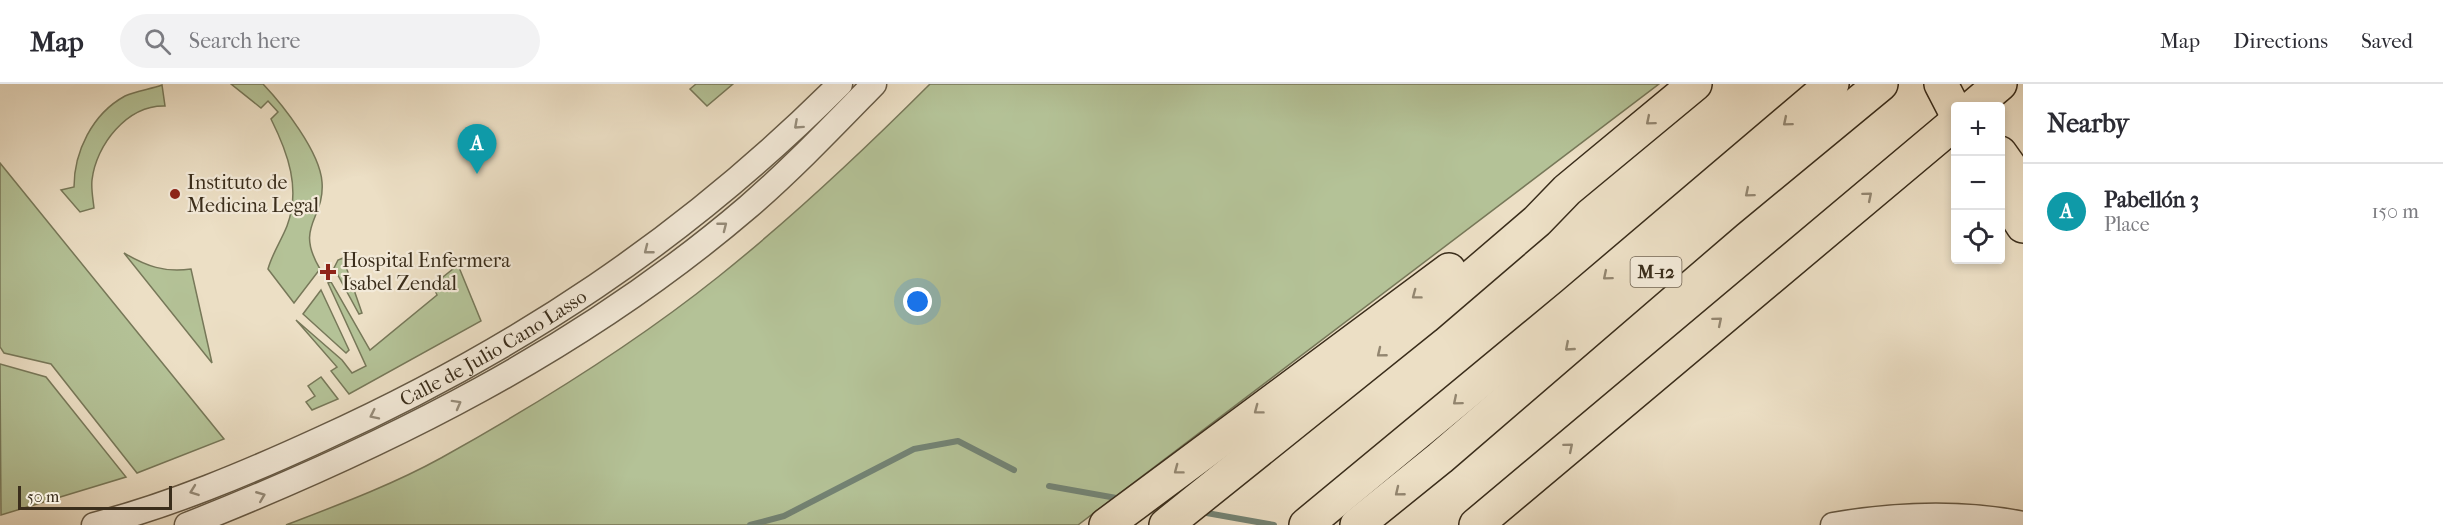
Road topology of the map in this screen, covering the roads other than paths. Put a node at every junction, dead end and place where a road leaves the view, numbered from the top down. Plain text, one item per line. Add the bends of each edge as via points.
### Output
1 (840, 84) edge
2 (874, 84) edge
3 (1695, 84) edge
4 (1832, 84) edge
5 (1942, 84) edge
6 (2000, 84) edge
7 (1878, 86) edge
8 (1959, 102) edge
9 (1979, 102) edge
10 (1951, 103) edge
11 (1951, 126) edge
12 (2003, 156) edge
13 (2023, 186) edge
14 (1567, 190) junction
15 (2005, 197) edge
16 (2023, 226) edge
17 (2022, 524) edge
18 (94, 525) edge
19 (187, 525) edge
20 (1106, 525) edge
21 (1166, 525) edge
22 (1306, 525) edge
23 (1358, 525) edge
24 (1476, 525) edge
25 (1833, 525) edge

1 -> 18 street, Calle de Julio Cano Lasso via 733,184 633,262 484,358 266,465
19 -> 2 street, Calle de Julio Cano Lasso via 366,450 446,410 571,338 648,285 747,207
3 -> 14 highway
4 -> 22 highway
5 - 8 highway
5 - 10 highway
6 - 9 highway
7 -> 23 highway, M-12
24 -> 11 highway
12 - 13 highway
14 -> 20 highway via 1536,206
14 -> 21 highway via 1425,316
15 - 16 highway
17 - 25 street via 1925,514

